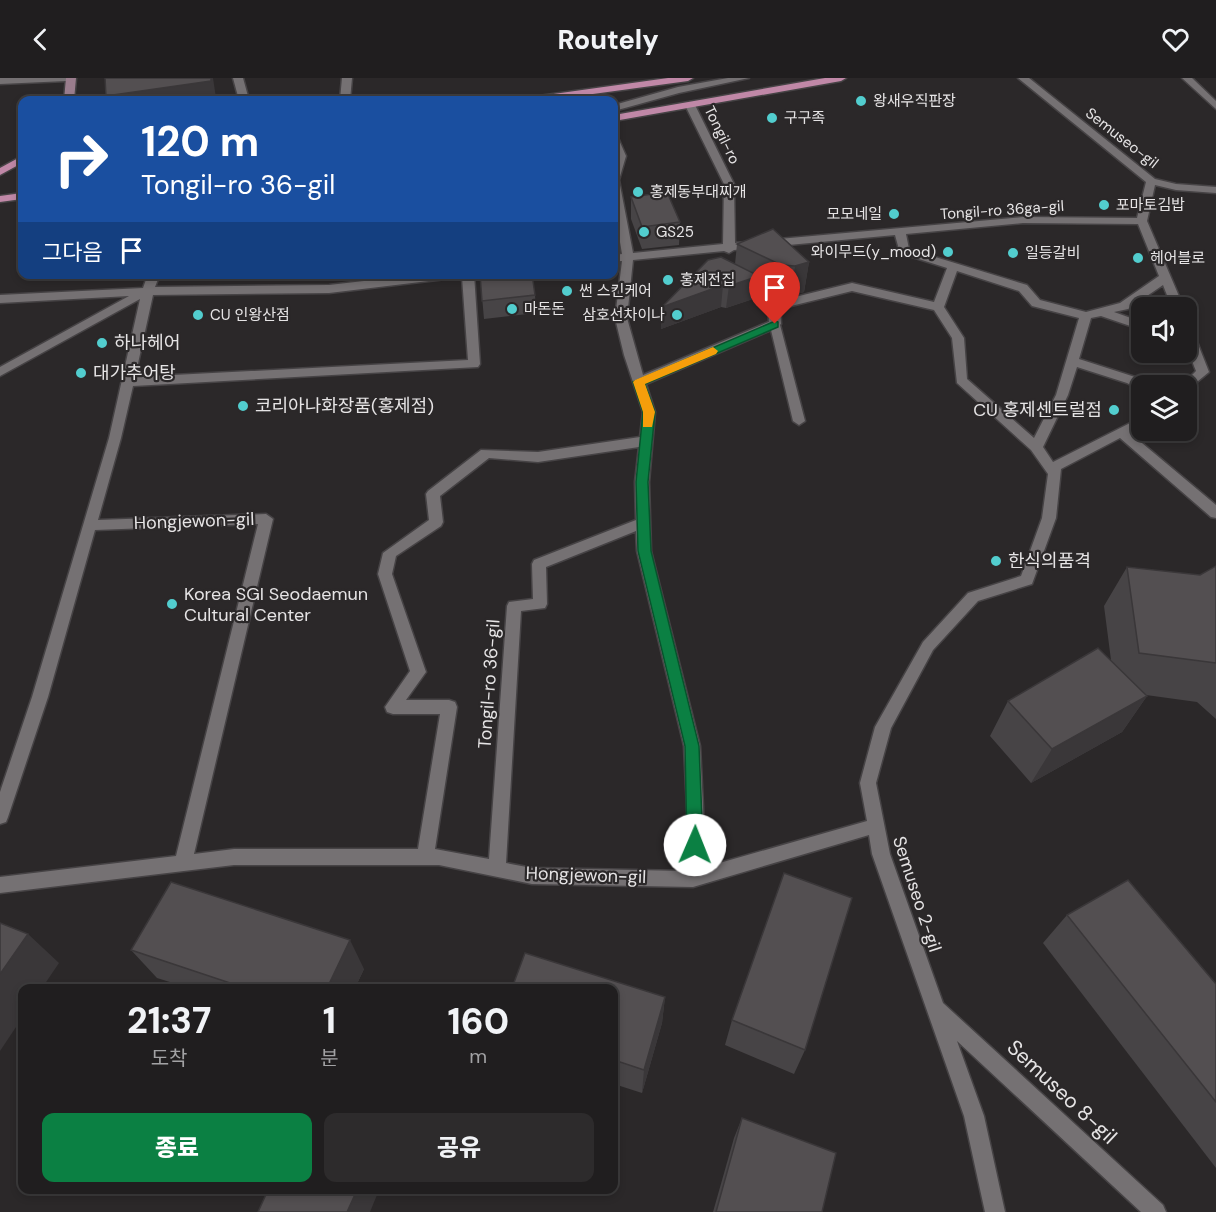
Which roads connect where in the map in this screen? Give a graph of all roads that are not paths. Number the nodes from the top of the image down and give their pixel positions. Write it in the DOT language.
graph roads {
  1 [pos="66,78"];
  2 [pos="71,78"];
  3 [pos="238,78"];
  4 [pos="347,78"];
  5 [pos="688,78"];
  6 [pos="744,78"];
  7 [pos="842,78"];
  8 [pos="1023,78"];
  9 [pos="1187,78"];
  10 [pos="0,81"];
  11 [pos="69,96"];
  12 [pos="243,96"];
  13 [pos="345,96"];
  14 [pos="560,96"];
  15 [pos="690,105"];
  16 [pos="1216,106"];
  17 [pos="618,107"];
  18 [pos="618,117"];
  19 [pos="618,149"];
  20 [pos="18,162"];
  21 [pos="618,166"];
  22 [pos="18,173"];
  23 [pos="0,174"];
  24 [pos="1151,181"];
  25 [pos="1216,190"];
  26 [pos="18,197"];
  27 [pos="0,199"];
  28 [pos="618,201"];
  29 [pos="1142,221"];
  30 [pos="900,232"];
  31 [pos="729,249"];
  32 [pos="628,255"];
  33 [pos="618,257"];
  34 [pos="953,268"];
  35 [pos="725,276"];
  36 [pos="1166,277"];
  37 [pos="152,279"];
  38 [pos="416,279"];
  39 [pos="468,279"];
  40 [pos="148,291"];
  41 [pos="1174,297"];
  42 [pos="0,299"];
  43 [pos="774,301"];
  44 [pos="938,308"];
  45 [pos="1102,312"];
  46 [pos="1086,316"];
  47 [pos="1131,322"];
  48 [pos="775,324"];
  49 [pos="1197,359"];
  50 [pos="1072,361"];
  51 [pos="2,372"];
  52 [pos="1197,377"];
  53 [pos="1131,380"];
  54 [pos="128,382"];
  55 [pos="639,382"];
  56 [pos="799,422"];
  57 [pos="1131,427"];
  58 [pos="1121,432"];
  59 [pos="646,441"];
  60 [pos="1036,447"];
  61 [pos="1054,473"];
  62 [pos="1216,513"];
  63 [pos="643,523"];
  64 [pos="91,525"];
  65 [pos="0,818"];
  66 [pos="875,826"];
  67 [pos="425,857"];
  68 [pos="183,864"];
  69 [pos="497,868"];
  70 [pos="693,879"];
  71 [pos="0,885"];
  72 [pos="935,1008"];
  73 [pos="995,1212"];
  74 [pos="1155,1212"];
  1 -- 10 [label="street"];
  2 -- 11 [label="main road"];
  3 -- 12 [label="street"];
  4 -- 13 [label="street"];
  5 -- 14 [label="main road"];
  6 -- 17 [label="street"];
  7 -- 15 [label="main road, Tongil-ro"];
  8 -- 24 [label="street, Semuseo-gil"];
  9 -- 16 [label="street"];
  15 -- 18 [label="main road, Tongil-ro"];
  15 -- 31 [label="street, Tongil-ro"];
  19 -- 21 [label="street"];
  20 -- 23 [label="main road"];
  22 -- 23 [label="main road"];
  24 -- 25 [label="street, Semuseo-gil"];
  24 -- 29 [label="street"];
  26 -- 27 [label="main road"];
  28 -- 32 [label="street"];
  29 -- 30 [label="street, Tongil-ro 36ga-gil"];
  29 -- 36 [label="street"];
  30 -- 31 [label="street, Tongil-ro 36ga-gil"];
  30 -- 34 [label="street"];
  31 -- 32 [label="street, Tongil-ro 36ga-gil"];
  32 -- 33 [label="street, Tongil-ro 36ga-gil"];
  32 -- 55 [label="street"];
  34 -- 44 [label="street"];
  34 -- 46 [label="street"];
  35 -- 43 [label="street"];
  36 -- 41 [label="street"];
  36 -- 45 [label="street"];
  37 -- 40 [label="street"];
  38 -- 40 [label="street"];
  39 -- 54 [label="street"];
  40 -- 42 [label="street"];
  40 -- 51 [label="street"];
  40 -- 54 [label="street"];
  43 -- 44 [label="street"];
  43 -- 48 [label="street"];
  44 -- 60 [label="street"];
  45 -- 46 [label="street"];
  45 -- 47 [label="street"];
  46 -- 50 [label="street"];
  48 -- 55 [label="street"];
  48 -- 56 [label="street"];
  49 -- 52 [label="street"];
  50 -- 53 [label="street"];
  50 -- 60 [label="street"];
  54 -- 64 [label="street"];
  55 -- 59 [label="street"];
  57 -- 58 [label="street"];
  58 -- 61 [label="street"];
  58 -- 62 [label="street"];
  59 -- 63 [label="street"];
  59 -- 67 [label="street"];
  60 -- 61 [label="street"];
  61 -- 66 [label="street, Semuseo 2-gil"];
  63 -- 69 [label="street, Tongil-ro 36-gil"];
  63 -- 70 [label="street"];
  64 -- 65 [label="street"];
  64 -- 68 [label="street, Hongjewon-gil"];
  66 -- 70 [label="street, Hongjewon-gil"];
  66 -- 72 [label="street, Semuseo 2-gil"];
  67 -- 68 [label="street, Hongjewon-gil"];
  67 -- 69 [label="street, Hongjewon-gil"];
  68 -- 71 [label="street, Hongjewon-gil"];
  69 -- 70 [label="street, Hongjewon-gil"];
  72 -- 73 [label="street, Semuseo 2-gil"];
  72 -- 74 [label="street, Semuseo 8-gil"];
}
